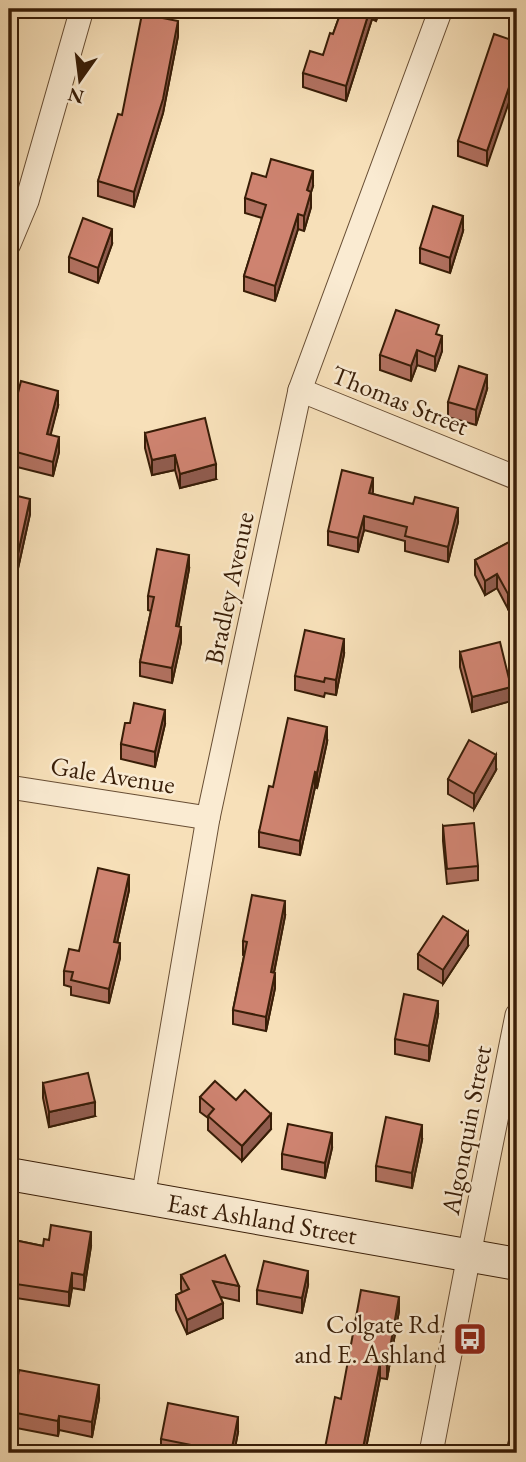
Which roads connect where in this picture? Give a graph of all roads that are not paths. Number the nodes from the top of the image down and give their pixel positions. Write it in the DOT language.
graph roads {
  1 [pos="82,9"];
  2 [pos="441,9"];
  3 [pos="9,244"];
  4 [pos="300,390"];
  5 [pos="517,478"];
  6 [pos="9,787"];
  7 [pos="208,818"];
  8 [pos="517,1015"];
  9 [pos="9,1174"];
  10 [pos="144,1198"];
  11 [pos="469,1255"];
  12 [pos="517,1264"];
  13 [pos="431,1453"];
  1 -- 3 [label="street"];
  2 -- 4 [label="street, Bradley Avenue"];
  4 -- 5 [label="street, Thomas Street"];
  4 -- 7 [label="street, Bradley Avenue"];
  6 -- 7 [label="street, Gale Avenue"];
  7 -- 10 [label="street, Bradley Avenue"];
  8 -- 11 [label="street, Algonquin Street"];
  9 -- 10 [label="main road, East Ashland Street"];
  10 -- 11 [label="main road, East Ashland Street"];
  11 -- 12 [label="main road, East Ashland Street"];
  11 -- 13 [label="street, Algonquin Street"];
}
